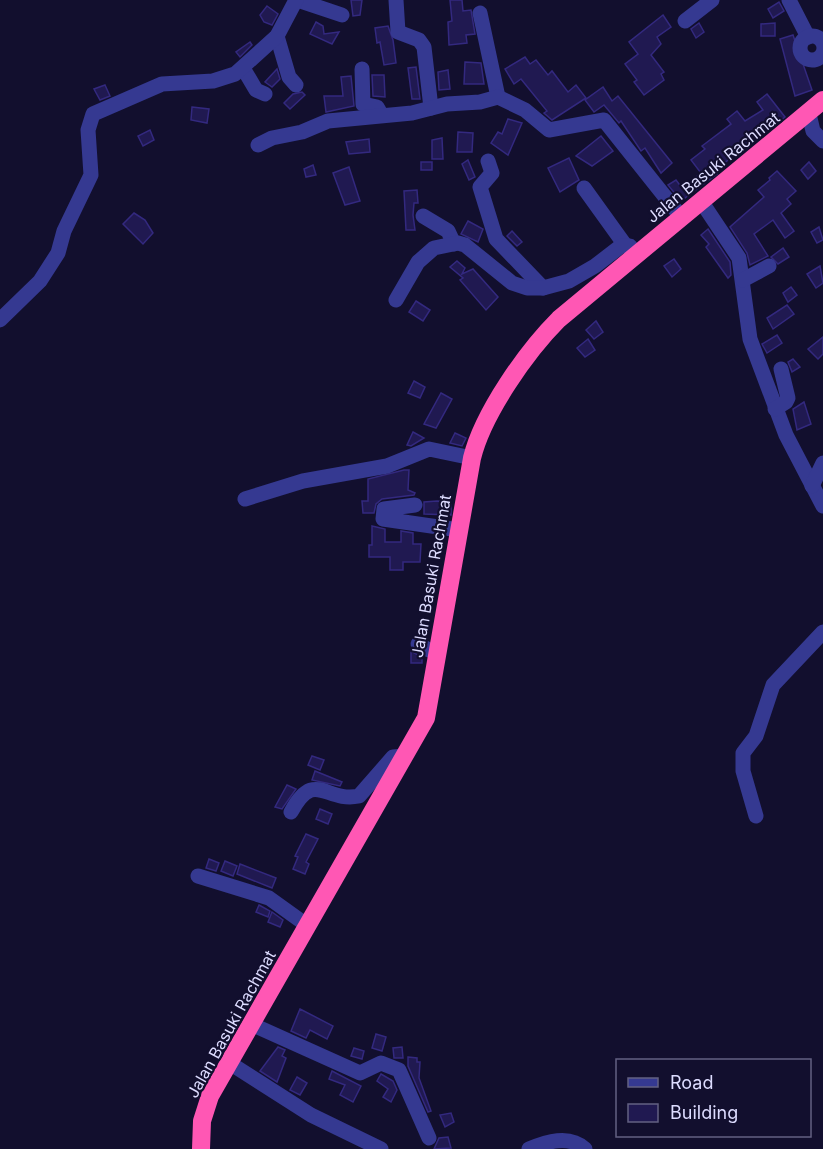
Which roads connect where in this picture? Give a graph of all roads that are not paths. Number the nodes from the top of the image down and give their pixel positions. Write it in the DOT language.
graph roads {
  1 [pos="296,0"];
  2 [pos="396,0"];
  3 [pos="712,0"];
  4 [pos="789,0"];
  5 [pos="480,13"];
  6 [pos="342,15"];
  7 [pos="685,21"];
  8 [pos="277,36"];
  9 [pos="808,37"];
  10 [pos="243,68"];
  11 [pos="362,69"];
  12 [pos="296,85"];
  13 [pos="265,94"];
  14 [pos="498,96"];
  15 [pos="823,100"];
  16 [pos="431,108"];
  17 [pos="381,114"];
  18 [pos="808,114"];
  19 [pos="823,141"];
  20 [pos="258,146"];
  21 [pos="488,161"];
  22 [pos="584,188"];
  23 [pos="702,201"];
  24 [pos="423,216"];
  25 [pos="682,218"];
  26 [pos="453,244"];
  27 [pos="631,250"];
  28 [pos="769,266"];
  29 [pos="743,280"];
  30 [pos="543,288"];
  31 [pos="396,300"];
  32 [pos="0,320"];
  33 [pos="781,369"];
  34 [pos="775,408"];
  35 [pos="472,458"];
  36 [pos="823,463"];
  37 [pos="812,486"];
  38 [pos="245,499"];
  39 [pos="415,505"];
  40 [pos="823,506"];
  41 [pos="459,530"];
  42 [pos="823,632"];
  43 [pos="418,644"];
  44 [pos="439,649"];
  45 [pos="404,756"];
  46 [pos="291,812"];
  47 [pos="756,816"];
  48 [pos="198,876"];
  49 [pos="308,926"];
  50 [pos="251,1024"];
  51 [pos="228,1062"];
  52 [pos="429,1138"];
  53 [pos="201,1149"];
  54 [pos="381,1149"];
  55 [pos="529,1149"];
  56 [pos="585,1149"];
  1 -- 6 [label="street"];
  1 -- 8 [label="street"];
  2 -- 16 [label="street"];
  3 -- 7 [label="street"];
  4 -- 9 [label="street"];
  5 -- 14 [label="street"];
  8 -- 10 [label="street"];
  8 -- 12 [label="street"];
  10 -- 13 [label="street"];
  10 -- 32 [label="street"];
  11 -- 17 [label="street"];
  14 -- 16 [label="street"];
  14 -- 25 [label="street"];
  15 -- 18 [label="highway, Jalan Basuki Rachmat"];
  16 -- 17 [label="street"];
  17 -- 20 [label="street"];
  18 -- 19 [label="street"];
  18 -- 23 [label="highway, Jalan Basuki Rachmat"];
  21 -- 30 [label="street"];
  22 -- 27 [label="street"];
  23 -- 25 [label="highway, Jalan Basuki Rachmat"];
  23 -- 29 [label="street"];
  24 -- 26 [label="street"];
  25 -- 27 [label="highway, Jalan Basuki Rachmat"];
  26 -- 30 [label="street"];
  26 -- 31 [label="street"];
  27 -- 30 [label="street"];
  27 -- 35 [label="highway, Jalan Basuki Rachmat"];
  28 -- 29 [label="street"];
  29 -- 34 [label="street"];
  33 -- 34 [label="street"];
  34 -- 37 [label="street"];
  35 -- 38 [label="street"];
  35 -- 41 [label="highway, Jalan Basuki Rachmat"];
  36 -- 37 [label="street"];
  37 -- 40 [label="street"];
  39 -- 41 [label="street"];
  41 -- 44 [label="highway, Jalan Basuki Rachmat"];
  42 -- 47 [label="street"];
  43 -- 44 [label="street"];
  44 -- 45 [label="highway, Jalan Basuki Rachmat"];
  45 -- 46 [label="street"];
  45 -- 49 [label="highway, Jalan Basuki Rachmat"];
  48 -- 49 [label="street"];
  49 -- 50 [label="highway, Jalan Basuki Rachmat"];
  50 -- 51 [label="highway, Jalan Basuki Rachmat"];
  50 -- 52 [label="street"];
  51 -- 53 [label="highway, Jalan Basuki Rachmat"];
  51 -- 54 [label="street"];
  55 -- 56 [label="street"];
}
